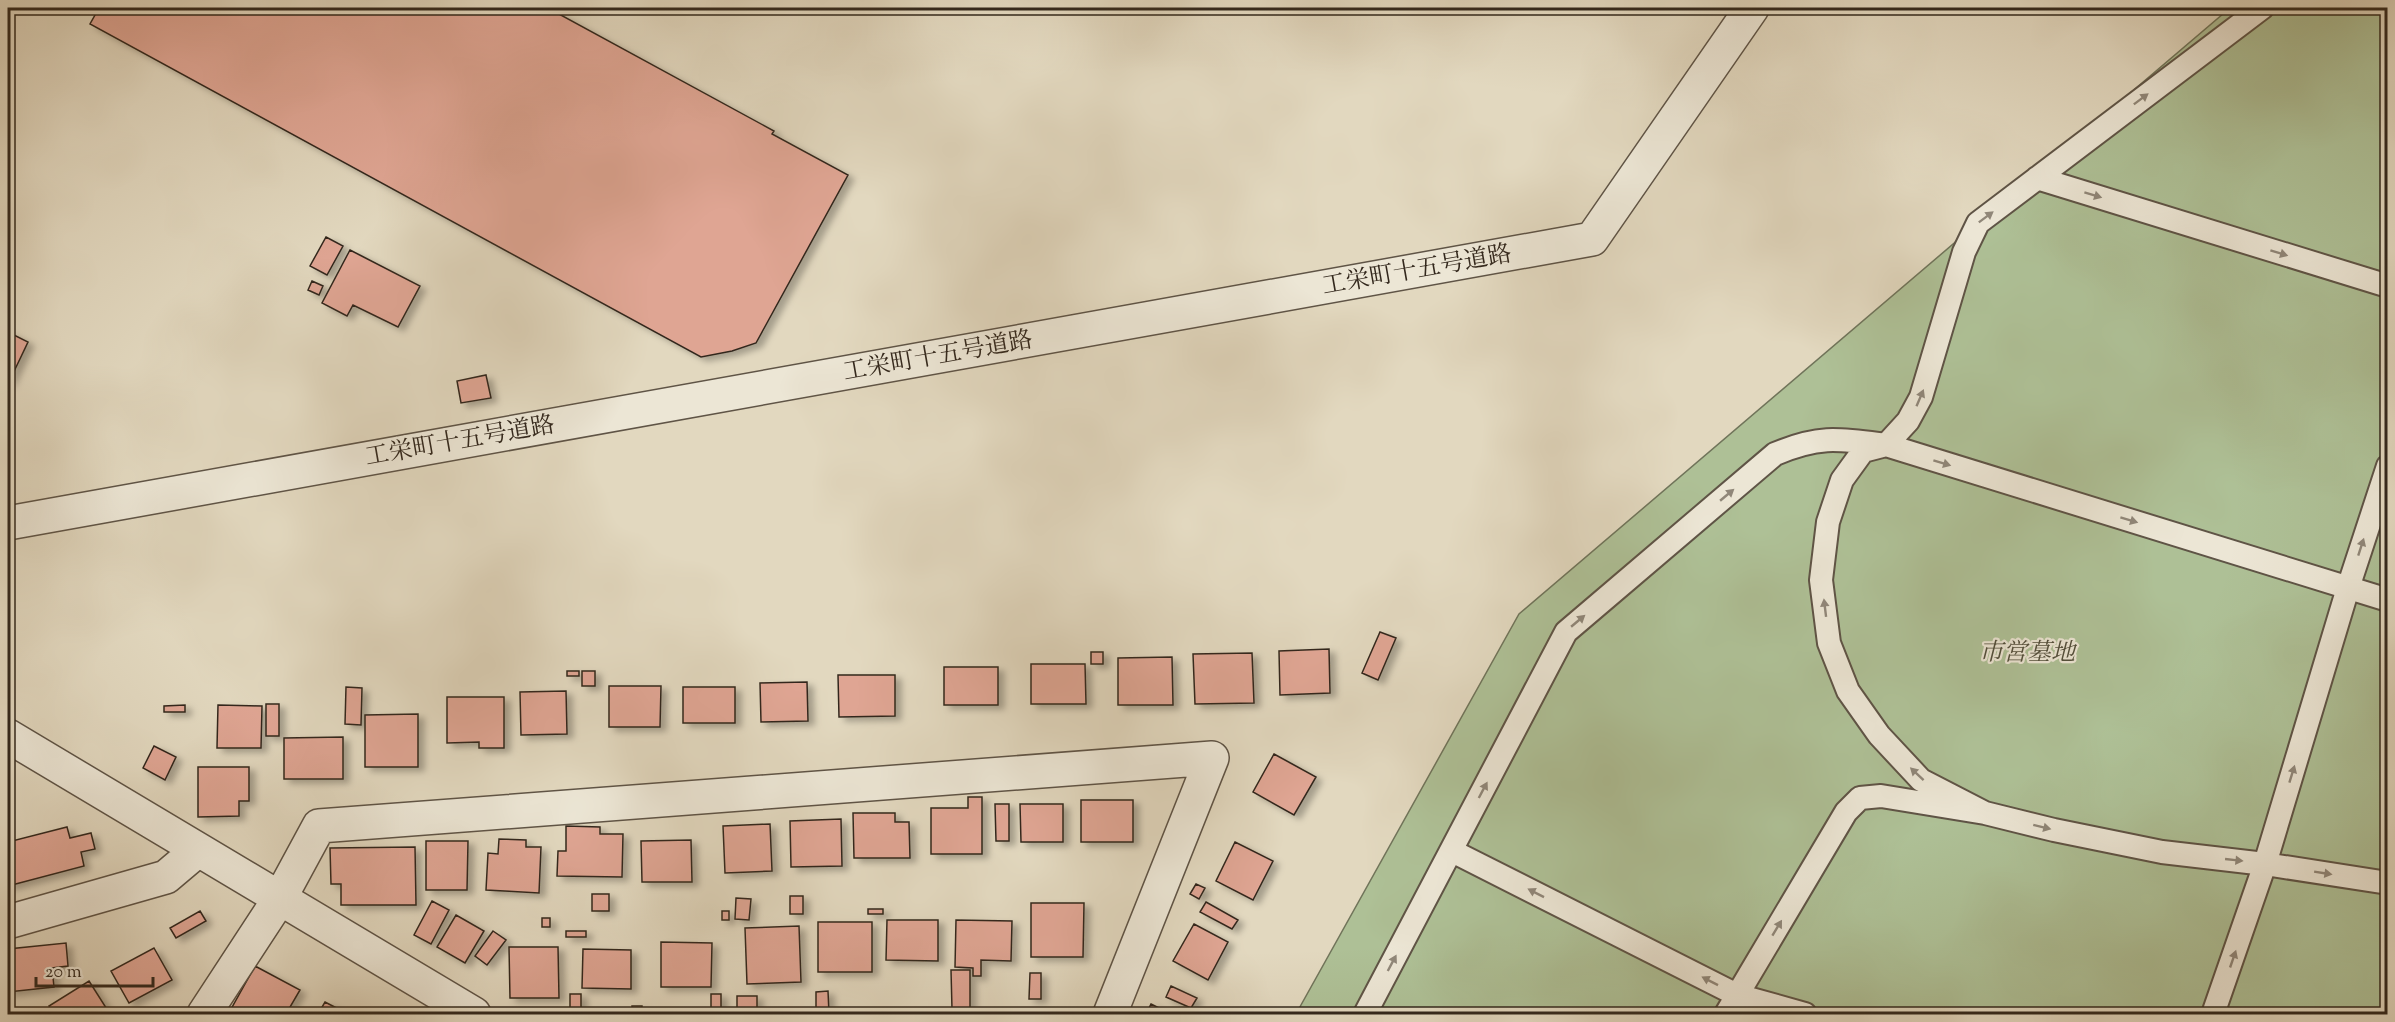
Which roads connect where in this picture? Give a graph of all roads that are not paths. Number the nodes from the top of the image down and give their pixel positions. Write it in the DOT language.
graph roads {
  1 [pos="1752,8"];
  2 [pos="2262,8"];
  3 [pos="2037,178"];
  4 [pos="2388,286"];
  5 [pos="1886,445"];
  6 [pos="2388,466"];
  7 [pos="8,524"];
  8 [pos="2348,588"];
  9 [pos="2388,600"];
  10 [pos="8,736"];
  11 [pos="1985,813"];
  12 [pos="198,850"];
  13 [pos="1452,851"];
  14 [pos="2265,864"];
  15 [pos="2388,883"];
  16 [pos="280,898"];
  17 [pos="8,922"];
  18 [pos="1737,995"];
  19 [pos="204,1014"];
  20 [pos="474,1014"];
  21 [pos="1110,1014"];
  22 [pos="1365,1014"];
  23 [pos="1726,1014"];
  24 [pos="1805,1014"];
  25 [pos="2214,1014"];
  1 -- 7 [label="street, 工栄町十五号道路"];
  3 -- 2 [label="lane, one-way"];
  3 -- 4 [label="lane, one-way"];
  5 -- 3 [label="lane, one-way"];
  5 -- 8 [label="lane, one-way"];
  11 -- 5 [label="lane, one-way"];
  13 -- 5 [label="lane, one-way"];
  8 -- 6 [label="lane, one-way"];
  8 -- 9 [label="lane"];
  14 -- 8 [label="lane, one-way"];
  10 -- 12 [label="street"];
  11 -- 14 [label="lane, one-way"];
  18 -- 11 [label="lane, one-way"];
  12 -- 16 [label="street"];
  12 -- 17 [label="street"];
  18 -- 13 [label="lane, one-way"];
  22 -- 13 [label="lane, one-way"];
  14 -- 15 [label="lane, one-way"];
  25 -- 14 [label="lane, one-way"];
  16 -- 19 [label="street"];
  16 -- 20 [label="street"];
  16 -- 21 [label="street"];
  18 -- 23 [label="lane"];
  18 -- 24 [label="lane"];
}
